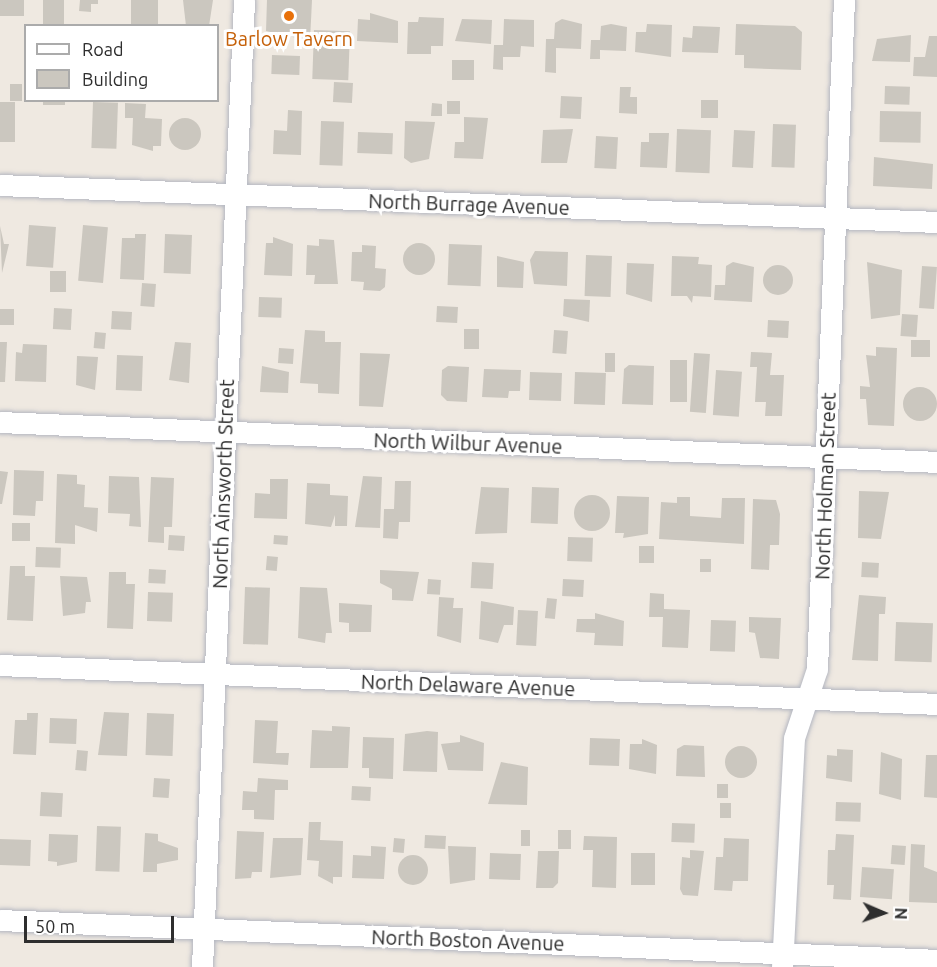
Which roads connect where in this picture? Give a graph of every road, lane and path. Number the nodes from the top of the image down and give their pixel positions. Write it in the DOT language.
graph roads {
  1 [pos="244,0"];
  2 [pos="843,0"];
  3 [pos="0,185"];
  4 [pos="236,195"];
  5 [pos="837,217"];
  6 [pos="937,222"];
  7 [pos="0,422"];
  8 [pos="225,432"];
  9 [pos="825,457"];
  10 [pos="937,462"];
  11 [pos="0,665"];
  12 [pos="216,674"];
  13 [pos="806,699"];
  14 [pos="937,704"];
  15 [pos="0,920"];
  16 [pos="204,929"];
  17 [pos="783,960"];
  18 [pos="937,960"];
  19 [pos="202,967"];
  1 -- 4 [label="street, North Ainsworth Street"];
  2 -- 5 [label="street, North Holman Street"];
  3 -- 4 [label="street, North Burrage Avenue"];
  4 -- 5 [label="street, North Burrage Avenue"];
  4 -- 8 [label="street, North Ainsworth Street"];
  5 -- 6 [label="street, North Burrage Avenue"];
  5 -- 9 [label="street, North Holman Street"];
  7 -- 8 [label="street, North Wilbur Avenue"];
  8 -- 9 [label="street, North Wilbur Avenue"];
  8 -- 12 [label="street, North Ainsworth Street"];
  9 -- 10 [label="street, North Wilbur Avenue"];
  9 -- 13 [label="street, North Holman Street"];
  11 -- 12 [label="street, North Delaware Avenue"];
  12 -- 13 [label="street, North Delaware Avenue"];
  12 -- 16 [label="street, North Ainsworth Street"];
  13 -- 14 [label="street, North Delaware Avenue"];
  13 -- 17 [label="street, North Holman Street"];
  15 -- 16 [label="street, North Boston Avenue"];
  16 -- 17 [label="street, North Boston Avenue"];
  16 -- 19 [label="street, North Ainsworth Street"];
  17 -- 18 [label="street, North Boston Avenue"];
}
